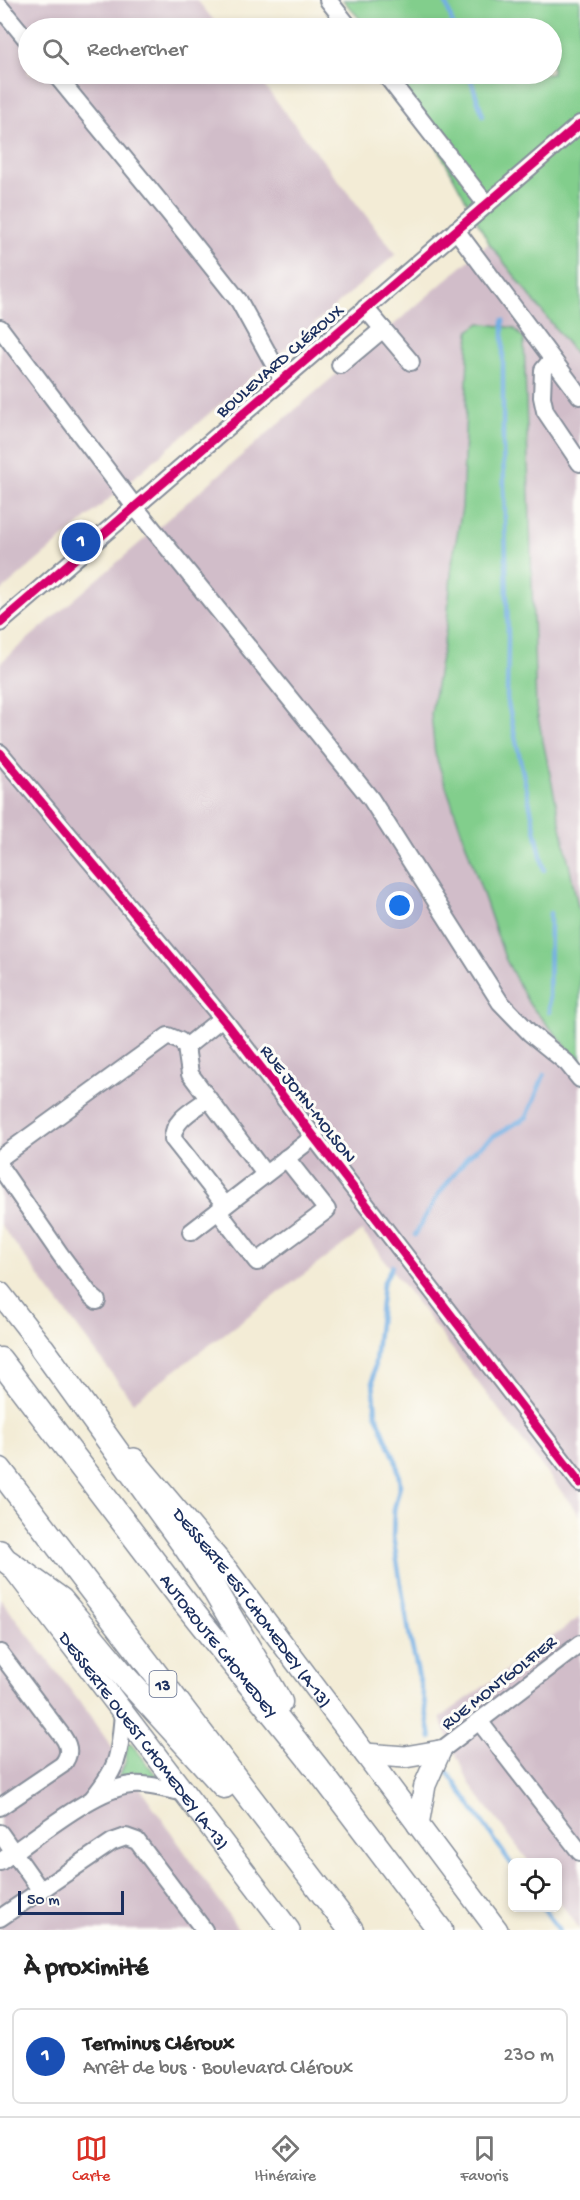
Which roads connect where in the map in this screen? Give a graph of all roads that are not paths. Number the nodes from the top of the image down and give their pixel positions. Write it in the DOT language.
graph roads {
  1 [pos="328,0"];
  2 [pos="0,7"];
  3 [pos="342,18"];
  4 [pos="18,29"];
  5 [pos="63,84"];
  6 [pos="393,84"];
  7 [pos="580,124"];
  8 [pos="486,204"];
  9 [pos="456,230"];
  10 [pos="365,308"];
  11 [pos="0,328"];
  12 [pos="383,329"];
  13 [pos="552,359"];
  14 [pos="411,362"];
  15 [pos="340,365"];
  16 [pos="282,379"];
  17 [pos="580,396"];
  18 [pos="580,463"];
  19 [pos="135,507"];
  20 [pos="0,622"];
  21 [pos="0,753"];
  22 [pos="222,1018"];
  23 [pos="186,1047"];
  24 [pos="580,1079"];
  25 [pos="208,1099"];
  26 [pos="315,1136"];
  27 [pos="0,1158"];
  28 [pos="286,1158"];
  29 [pos="0,1167"];
  30 [pos="265,1174"];
  31 [pos="221,1208"];
  32 [pos="191,1232"];
  33 [pos="0,1293"];
  34 [pos="97,1301"];
  35 [pos="42,1348"];
  36 [pos="0,1360"];
  37 [pos="0,1470"];
  38 [pos="580,1483"];
  39 [pos="4,1557"];
  40 [pos="580,1644"];
  41 [pos="0,1653"];
  42 [pos="123,1714"];
  43 [pos="479,1721"];
  44 [pos="440,1751"];
  45 [pos="365,1754"];
  46 [pos="324,1777"];
  47 [pos="184,1793"];
  48 [pos="92,1799"];
  49 [pos="0,1807"];
  50 [pos="418,1825"];
  51 [pos="0,1833"];
  52 [pos="580,1852"];
  53 [pos="7,1858"];
  54 [pos="40,1891"];
  55 [pos="326,1898"];
  56 [pos="0,1918"];
  57 [pos="204,1930"];
  58 [pos="289,1930"];
  59 [pos="351,1930"];
  60 [pos="440,1930"];
  61 [pos="497,1930"];
  1 -- 3 [label="street"];
  2 -- 4 [label="street"];
  5 -- 16 [label="street"];
  6 -- 8 [label="street"];
  7 -- 8 [label="street, BOULEVARD CLÉROUX"];
  8 -- 9 [label="street, BOULEVARD CLÉROUX"];
  9 -- 10 [label="street, BOULEVARD CLÉROUX"];
  9 -- 13 [label="street"];
  10 -- 12 [label="street"];
  10 -- 16 [label="street, BOULEVARD CLÉROUX"];
  11 -- 19 [label="street"];
  12 -- 14 [label="street"];
  12 -- 15 [label="street"];
  13 -- 17 [label="street"];
  13 -- 18 [label="street"];
  16 -- 19 [label="street, BOULEVARD CLÉROUX"];
  19 -- 20 [label="street, BOULEVARD CLÉROUX"];
  19 -- 24 [label="street"];
  21 -- 22 [label="street, RUE JOHN-MOLSON"];
  22 -- 23 [label="street"];
  22 -- 26 [label="street, RUE JOHN-MOLSON"];
  23 -- 25 [label="street"];
  23 -- 27 [label="street"];
  25 -- 30 [label="street"];
  25 -- 31 [label="street"];
  26 -- 28 [label="street"];
  26 -- 38 [label="street, RUE JOHN-MOLSON"];
  28 -- 30 [label="street"];
  28 -- 31 [label="street"];
  29 -- 34 [label="street"];
  30 -- 31 [label="street"];
  31 -- 32 [label="street"];
  33 -- 35 [label="main road, DESSERTE EST CHOMEDEY (A-13)"];
  35 -- 45 [label="main road, DESSERTE EST CHOMEDEY (A-13)"];
  35 -- 46 [label="highway"];
  36 -- 46 [label="highway, AUTOROUTE CHOMEDEY"];
  37 -- 55 [label="highway, 13"];
  39 -- 42 [label="main road, DESSERTE OUEST CHOMEDEY (A-13)"];
  39 -- 55 [label="highway"];
  40 -- 43 [label="street, RUE MONTGOLFIER"];
  41 -- 49 [label="street"];
  42 -- 47 [label="main road, DESSERTE OUEST CHOMEDEY (A-13)"];
  42 -- 48 [label="street"];
  43 -- 44 [label="street, RUE MONTGOLFIER"];
  43 -- 52 [label="street"];
  44 -- 45 [label="main road"];
  44 -- 50 [label="main road"];
  45 -- 50 [label="main road, DESSERTE EST CHOMEDEY (A-13)"];
  46 -- 60 [label="highway, AUTOROUTE CHOMEDEY"];
  47 -- 48 [label="street"];
  47 -- 58 [label="main road, DESSERTE OUEST CHOMEDEY (A-13)"];
  48 -- 53 [label="street"];
  50 -- 61 [label="main road, DESSERTE EST CHOMEDEY (A-13)"];
  51 -- 53 [label="street"];
  53 -- 54 [label="street"];
  54 -- 56 [label="street"];
  54 -- 57 [label="street"];
  55 -- 59 [label="highway, 13"];
}
